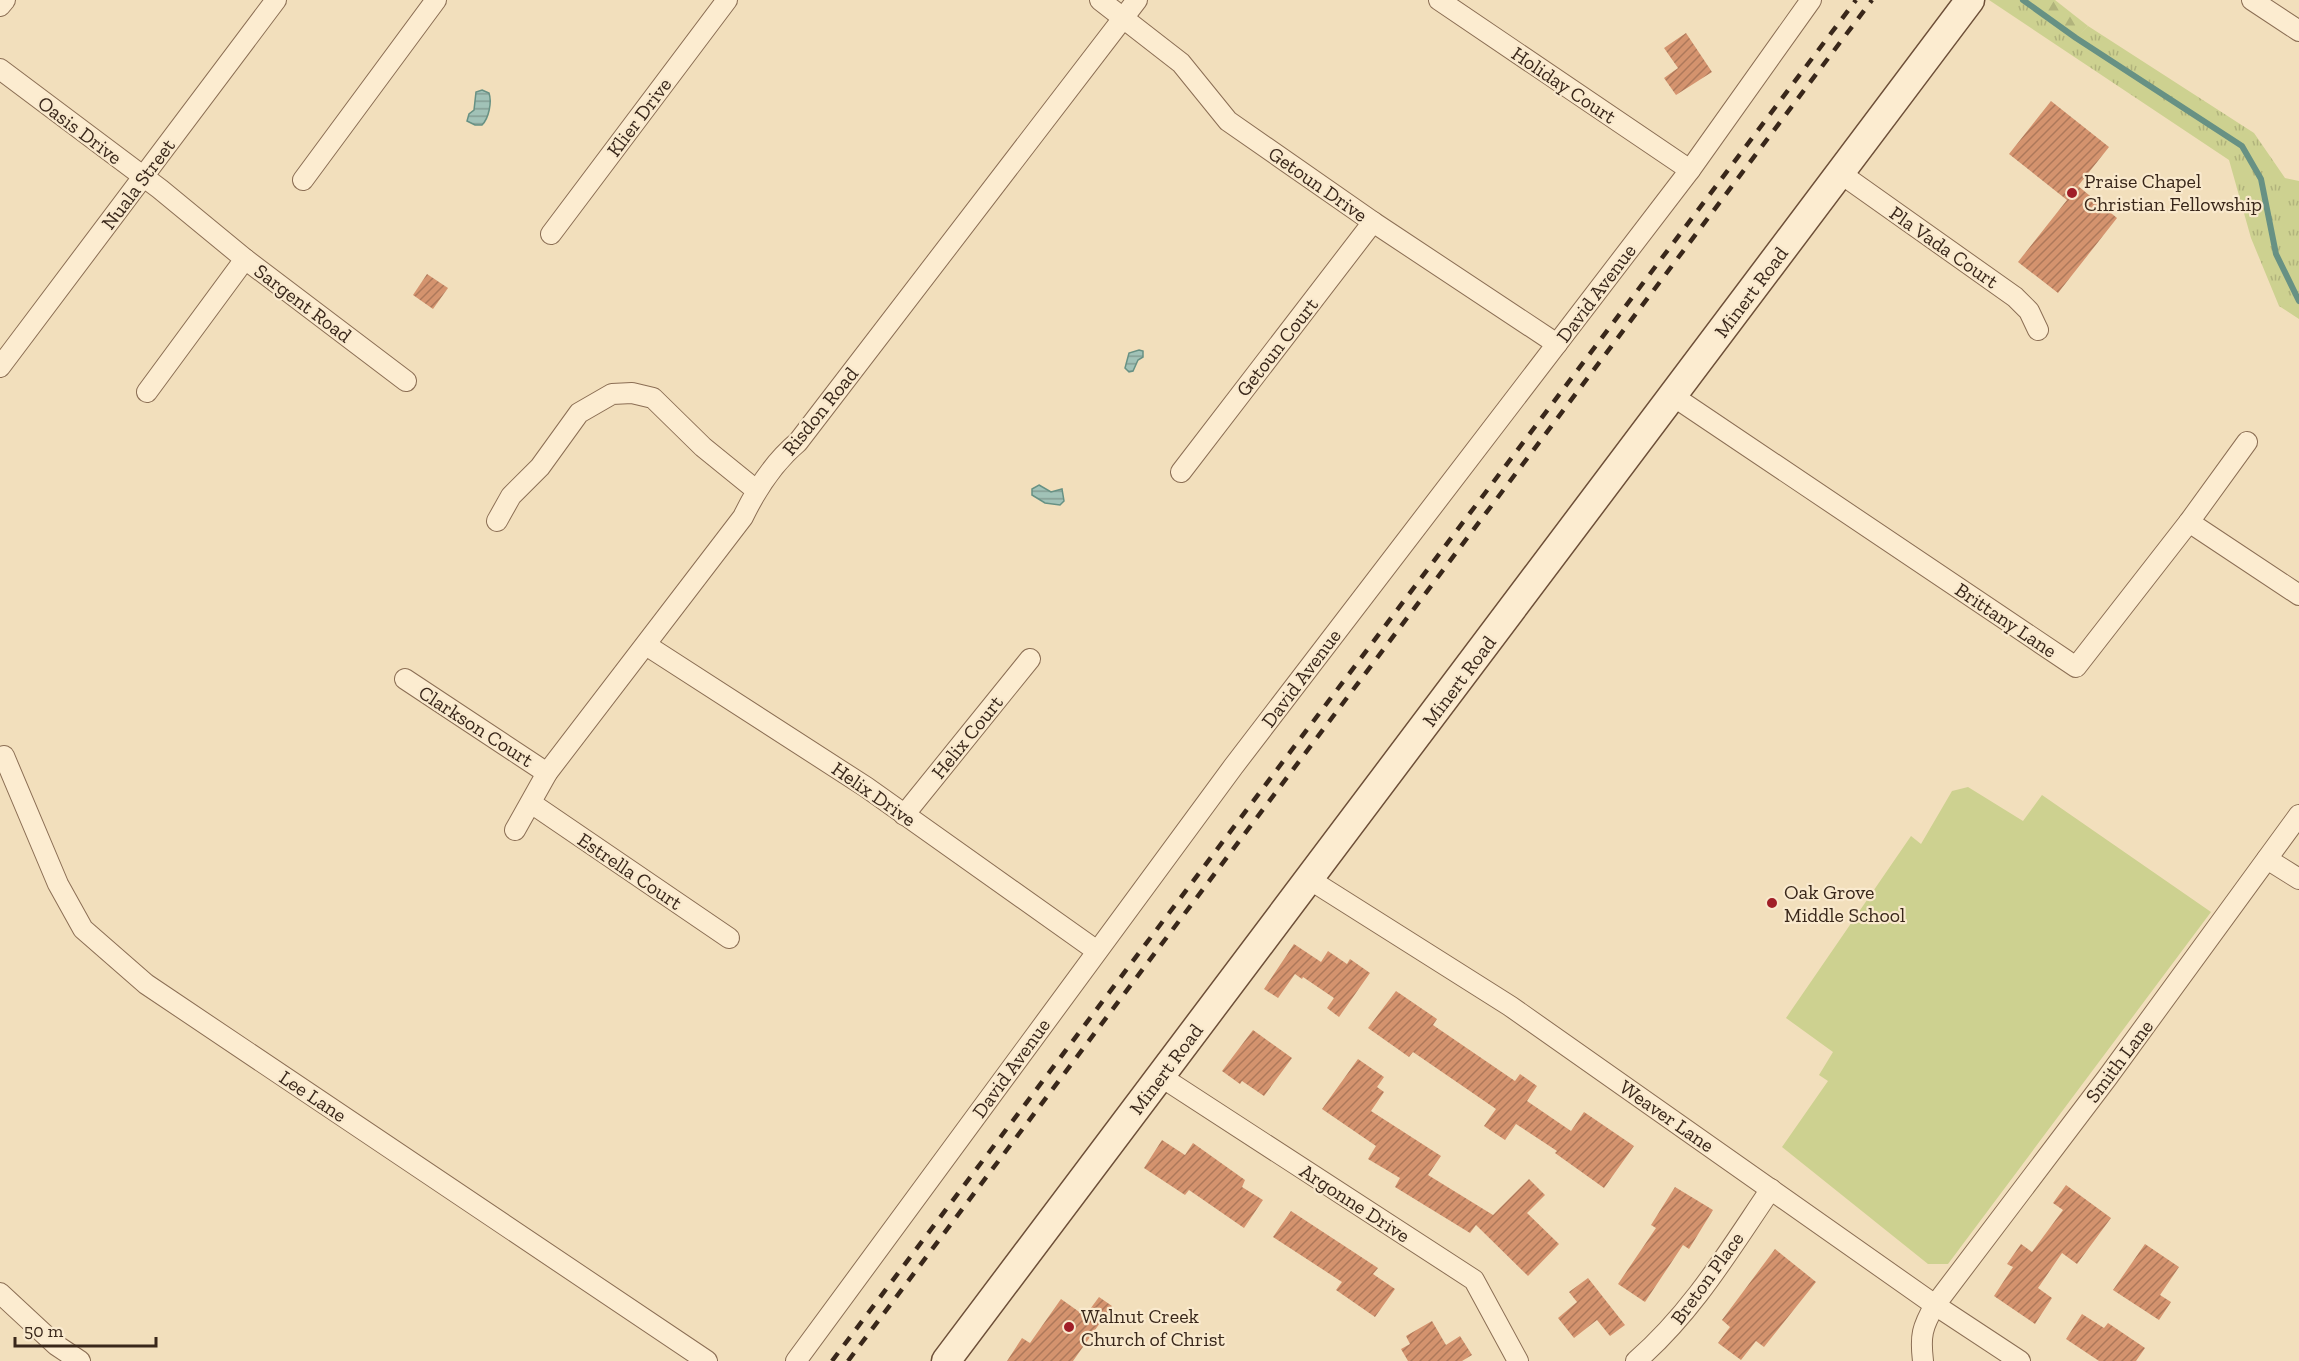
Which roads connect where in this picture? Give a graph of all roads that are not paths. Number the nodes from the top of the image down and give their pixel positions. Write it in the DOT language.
graph roads {
  1 [pos="5,0"];
  2 [pos="276,0"];
  3 [pos="727,0"];
  4 [pos="1100,0"];
  5 [pos="1137,0"];
  6 [pos="1439,0"];
  7 [pos="1811,0"];
  8 [pos="1970,0"];
  9 [pos="2252,0"];
  10 [pos="428,3"];
  11 [pos="0,6"];
  12 [pos="1123,18"];
  13 [pos="2299,31"];
  14 [pos="0,69"];
  15 [pos="1690,170"];
  16 [pos="1840,173"];
  17 [pos="143,177"];
  18 [pos="303,180"];
  19 [pos="1373,222"];
  20 [pos="551,234"];
  21 [pos="245,259"];
  22 [pos="2038,330"];
  23 [pos="1557,344"];
  24 [pos="0,367"];
  25 [pos="406,381"];
  26 [pos="147,392"];
  27 [pos="1673,396"];
  28 [pos="2247,442"];
  29 [pos="1181,472"];
  30 [pos="756,490"];
  31 [pos="497,521"];
  32 [pos="2189,522"];
  33 [pos="2299,596"];
  34 [pos="646,645"];
  35 [pos="1030,659"];
  36 [pos="405,679"];
  37 [pos="4,756"];
  38 [pos="547,773"];
  39 [pos="531,803"];
  40 [pos="904,815"];
  41 [pos="2299,815"];
  42 [pos="515,830"];
  43 [pos="2267,859"];
  44 [pos="1309,879"];
  45 [pos="2299,879"];
  46 [pos="729,938"];
  47 [pos="1097,951"];
  48 [pos="1160,1076"];
  49 [pos="1771,1189"];
  50 [pos="0,1293"];
  51 [pos="1935,1305"];
  52 [pos="80,1361"];
  53 [pos="707,1361"];
  54 [pos="796,1361"];
  55 [pos="946,1361"];
  56 [pos="1518,1361"];
  57 [pos="1636,1361"];
  58 [pos="1923,1361"];
  59 [pos="2020,1361"];
  1 -- 11 [label="street"];
  2 -- 17 [label="street, Nuala Street"];
  3 -- 20 [label="street, Klier Drive"];
  4 -- 12 [label="street, Getoun Drive"];
  5 -- 12 [label="street, Risdon Road"];
  6 -- 15 [label="street, Holiday Court"];
  7 -- 15 [label="street, David Avenue"];
  8 -- 16 [label="street, Minert Road"];
  9 -- 13 [label="street"];
  10 -- 18 [label="street"];
  12 -- 19 [label="street, Getoun Drive"];
  12 -- 30 [label="street, Risdon Road"];
  14 -- 17 [label="street, Oasis Drive"];
  15 -- 23 [label="street, David Avenue"];
  16 -- 22 [label="street, Pla Vada Court"];
  16 -- 27 [label="street, Minert Road"];
  17 -- 21 [label="street, Oasis Drive"];
  17 -- 24 [label="street, Nuala Street"];
  19 -- 23 [label="street, Getoun Drive"];
  19 -- 29 [label="street, Getoun Court"];
  21 -- 25 [label="street, Sargent Road"];
  21 -- 26 [label="street, Sargent Road"];
  23 -- 47 [label="street, David Avenue"];
  27 -- 32 [label="street, Brittany Lane"];
  27 -- 44 [label="street, Minert Road"];
  28 -- 32 [label="street"];
  30 -- 31 [label="street"];
  30 -- 34 [label="street, Risdon Road"];
  32 -- 33 [label="street"];
  34 -- 38 [label="street, Risdon Road"];
  34 -- 40 [label="street, Helix Drive"];
  35 -- 40 [label="street, Helix Court"];
  36 -- 38 [label="street, Clarkson Court"];
  37 -- 53 [label="street, Lee Lane"];
  38 -- 39 [label="street, Risdon Road"];
  39 -- 42 [label="street, Risdon Road"];
  39 -- 46 [label="street, Estrella Court"];
  40 -- 47 [label="street, Helix Drive"];
  41 -- 43 [label="street, Smith Lane"];
  43 -- 45 [label="street"];
  43 -- 51 [label="street, Smith Lane"];
  44 -- 48 [label="street, Minert Road"];
  44 -- 49 [label="street, Weaver Lane"];
  47 -- 54 [label="street, David Avenue"];
  48 -- 55 [label="street, Minert Road"];
  48 -- 56 [label="street, Argonne Drive"];
  49 -- 51 [label="street, Weaver Lane"];
  49 -- 57 [label="street, Breton Place"];
  50 -- 52 [label="street"];
  51 -- 58 [label="street, Smith Lane"];
  51 -- 59 [label="street, Weaver Lane"];
}
